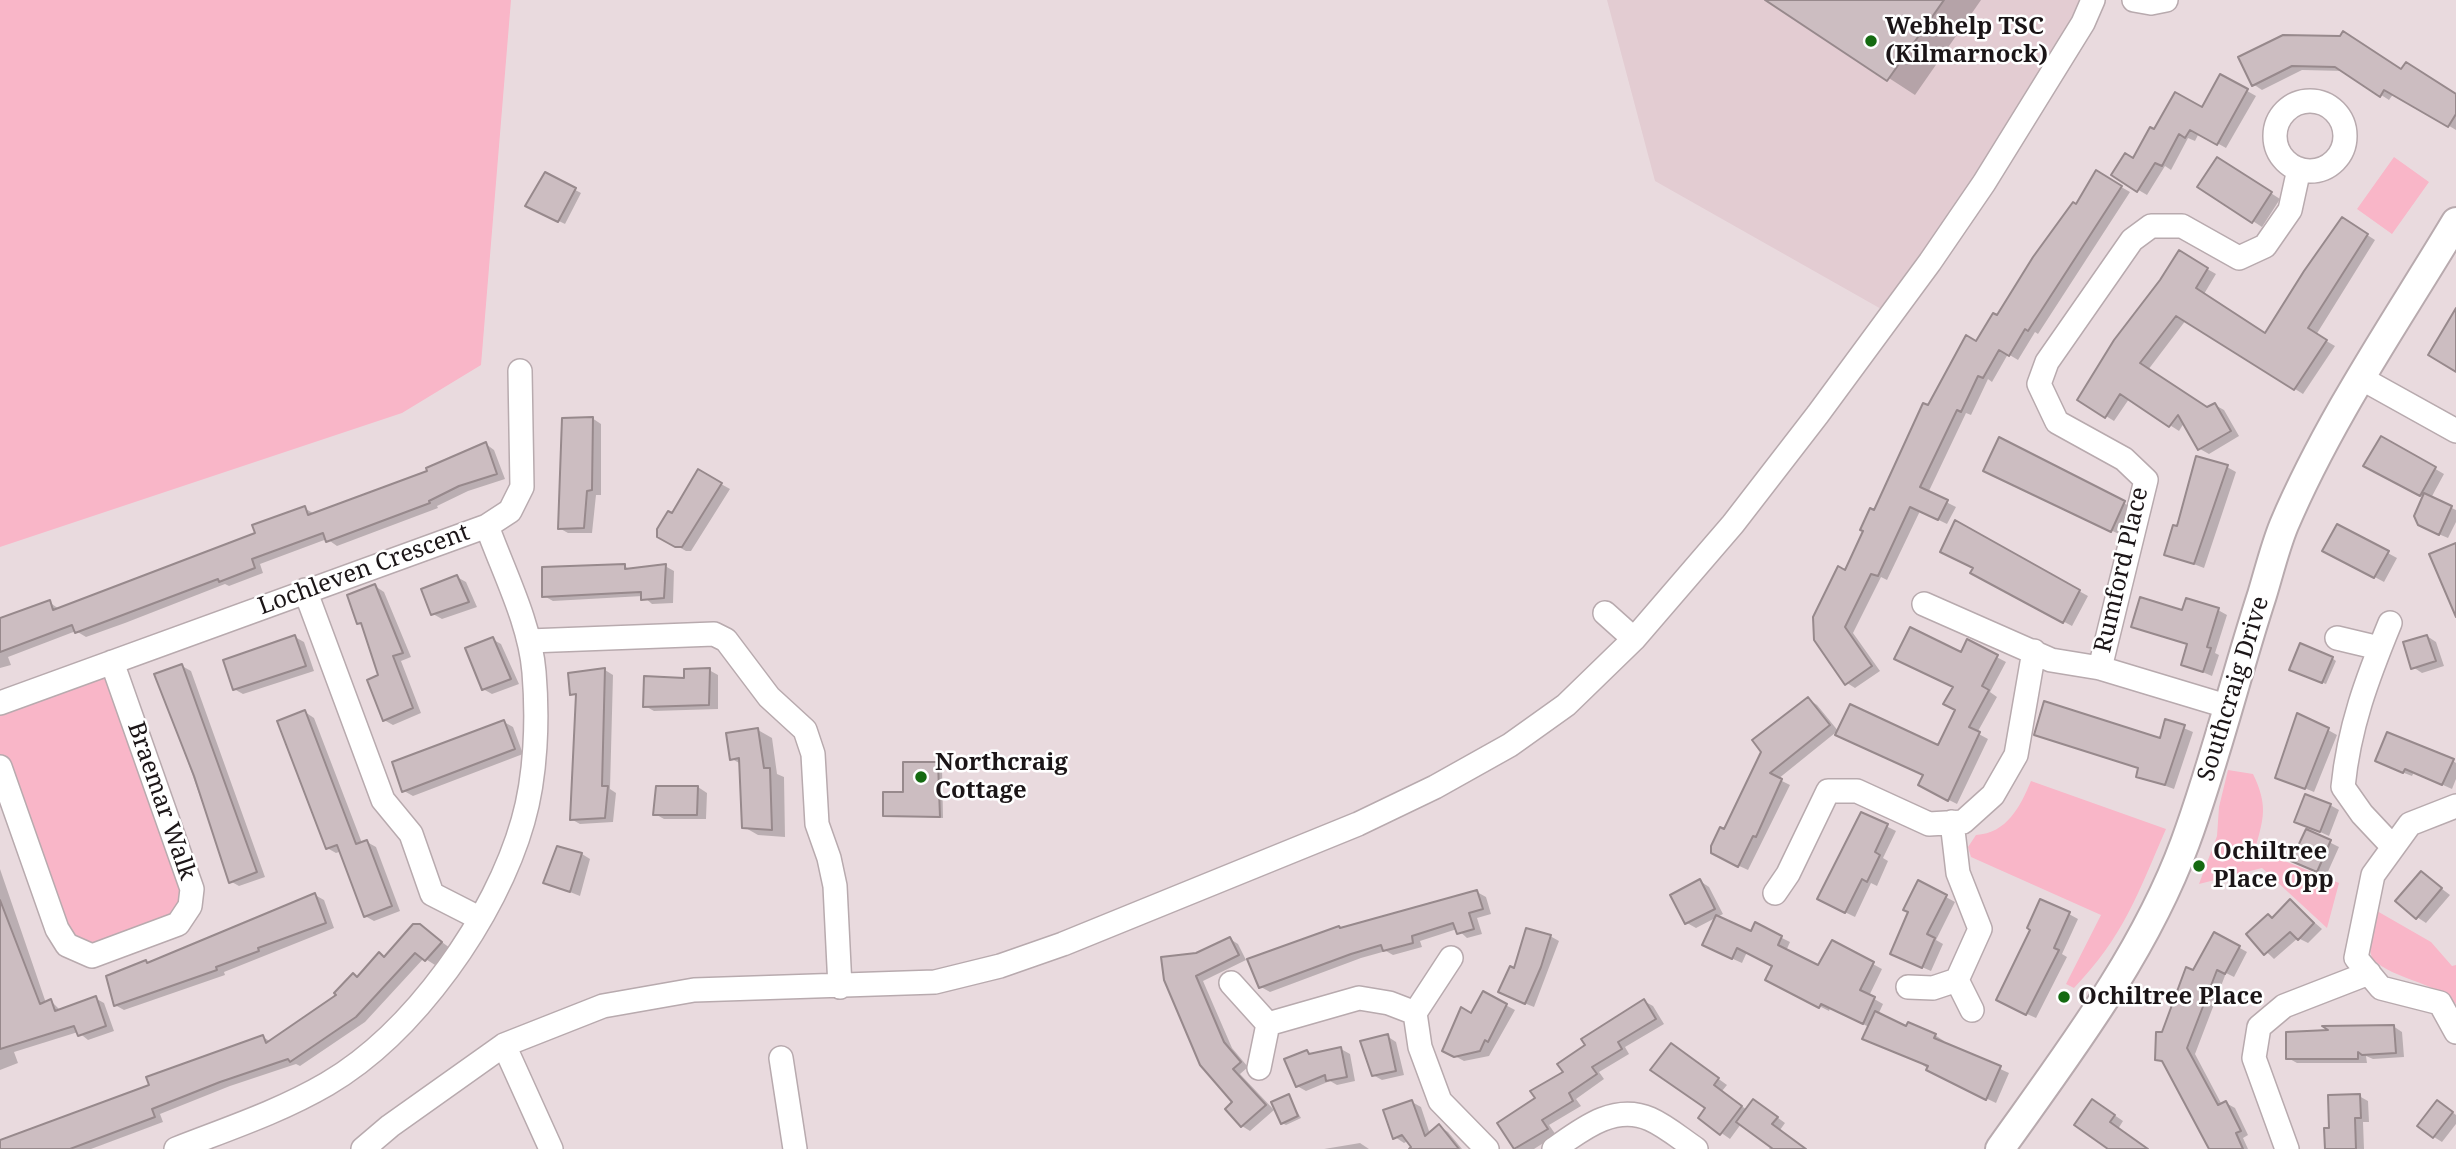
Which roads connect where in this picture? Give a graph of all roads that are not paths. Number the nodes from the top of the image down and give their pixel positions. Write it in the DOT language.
graph roads {
  1 [pos="2094,0"];
  2 [pos="2134,0"];
  3 [pos="2166,0"];
  4 [pos="2299,169"];
  5 [pos="2456,222"];
  6 [pos="520,371"];
  7 [pos="2359,377"];
  8 [pos="2456,431"];
  9 [pos="487,526"];
  10 [pos="305,590"];
  11 [pos="1924,604"];
  12 [pos="1605,613"];
  13 [pos="2390,623"];
  14 [pos="2337,638"];
  15 [pos="1634,639"];
  16 [pos="529,640"];
  17 [pos="2379,648"];
  18 [pos="2034,651"];
  19 [pos="112,662"];
  20 [pos="2100,668"];
  21 [pos="0,703"];
  22 [pos="2226,706"];
  23 [pos="0,767"];
  24 [pos="2456,806"];
  25 [pos="1952,822"];
  26 [pos="2393,847"];
  27 [pos="1775,893"];
  28 [pos="479,918"];
  29 [pos="1451,958"];
  30 [pos="2369,973"];
  31 [pos="1957,980"];
  32 [pos="1231,983"];
  33 [pos="840,987"];
  34 [pos="1908,987"];
  35 [pos="1972,1010"];
  36 [pos="1415,1013"];
  37 [pos="1268,1024"];
  38 [pos="2456,1032"];
  39 [pos="504,1045"];
  40 [pos="781,1058"];
  41 [pos="1259,1068"];
  42 [pos="176,1149"];
  43 [pos="363,1149"];
  44 [pos="551,1149"];
  45 [pos="795,1149"];
  46 [pos="1487,1149"];
  47 [pos="1554,1149"];
  48 [pos="1696,1149"];
  49 [pos="2000,1149"];
  50 [pos="2287,1149"];
  1 -- 15 [label="street"];
  2 -- 3 [label="street"];
  4 -- 20 [label="street, Rumford Place"];
  5 -- 7 [label="street, Southcraig Drive"];
  6 -- 9 [label="street"];
  7 -- 8 [label="street"];
  7 -- 22 [label="street, Southcraig Drive"];
  9 -- 10 [label="street, Lochleven Crescent"];
  9 -- 16 [label="street, Lochleven Crescent"];
  10 -- 19 [label="street, Lochleven Crescent"];
  10 -- 28 [label="street"];
  11 -- 18 [label="street"];
  12 -- 15 [label="street"];
  13 -- 17 [label="street"];
  14 -- 17 [label="street"];
  15 -- 33 [label="street"];
  16 -- 28 [label="street, Lochleven Crescent"];
  16 -- 33 [label="street"];
  17 -- 26 [label="street"];
  18 -- 20 [label="street"];
  18 -- 25 [label="street"];
  19 -- 21 [label="street, Lochleven Crescent"];
  19 -- 23 [label="street, Braemar Walk"];
  20 -- 22 [label="street"];
  22 -- 49 [label="street, Southcraig Drive"];
  24 -- 26 [label="street"];
  25 -- 27 [label="street"];
  25 -- 31 [label="street"];
  26 -- 30 [label="street"];
  28 -- 42 [label="street, Lochleven Crescent"];
  29 -- 36 [label="street"];
  30 -- 38 [label="street"];
  30 -- 50 [label="street"];
  31 -- 34 [label="street"];
  31 -- 35 [label="street"];
  32 -- 37 [label="street"];
  33 -- 39 [label="street"];
  36 -- 37 [label="street"];
  36 -- 46 [label="street"];
  37 -- 41 [label="street"];
  39 -- 43 [label="street"];
  39 -- 44 [label="street"];
  40 -- 45 [label="street"];
  47 -- 48 [label="street"];
}
